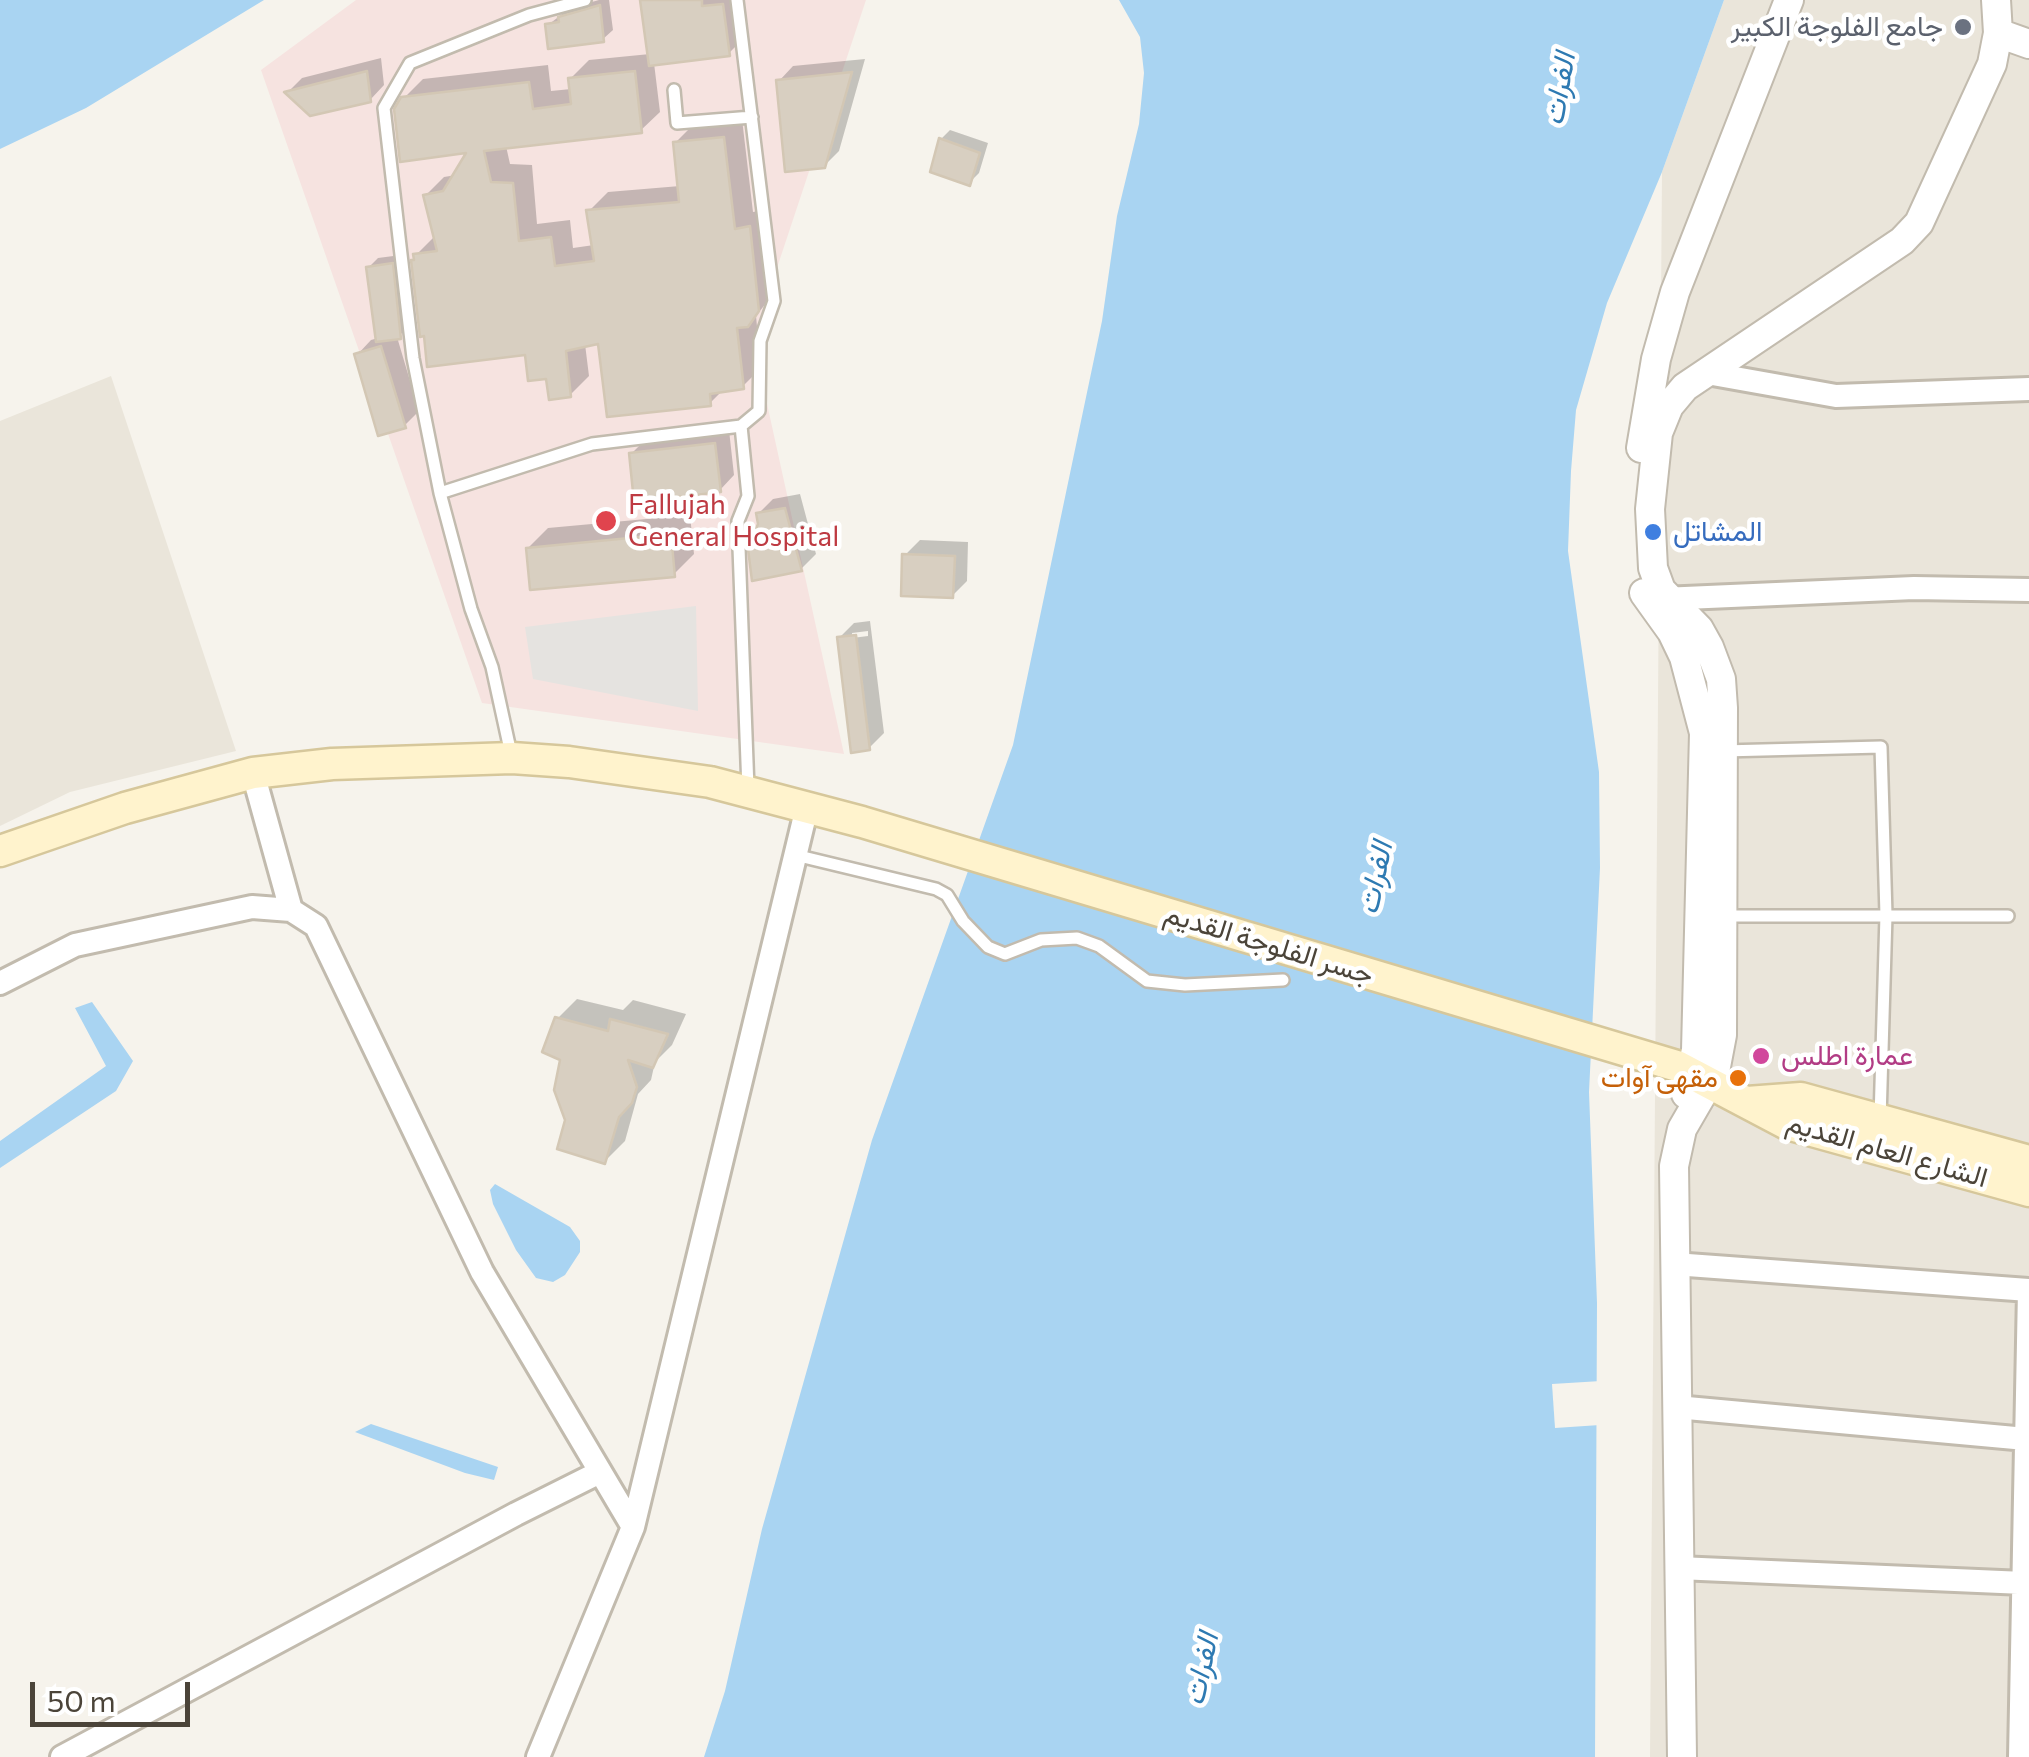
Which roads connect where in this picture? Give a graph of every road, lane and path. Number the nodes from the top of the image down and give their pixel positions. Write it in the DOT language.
graph roads {
  1 [pos="586,0"];
  2 [pos="737,0"];
  3 [pos="1789,0"];
  4 [pos="1996,0"];
  5 [pos="1998,33"];
  6 [pos="2029,44"];
  7 [pos="674,90"];
  8 [pos="752,118"];
  9 [pos="1656,359"];
  10 [pos="1701,376"];
  11 [pos="2029,388"];
  12 [pos="740,426"];
  13 [pos="440,492"];
  14 [pos="2029,590"];
  15 [pos="1658,599"];
  16 [pos="1723,751"];
  17 [pos="512,758"];
  18 [pos="253,773"];
  19 [pos="748,791"];
  20 [pos="807,807"];
  21 [pos="0,850"];
  22 [pos="796,855"];
  23 [pos="291,910"];
  24 [pos="1886,915"];
  25 [pos="1722,916"];
  26 [pos="2008,916"];
  27 [pos="1283,980"];
  28 [pos="0,983"];
  29 [pos="1692,1076"];
  30 [pos="1747,1102"];
  31 [pos="1880,1119"];
  32 [pos="2029,1161"];
  33 [pos="2029,1191"];
  34 [pos="1674,1264"];
  35 [pos="2029,1290"];
  36 [pos="2028,1370"];
  37 [pos="1676,1407"];
  38 [pos="2026,1439"];
  39 [pos="600,1472"];
  40 [pos="2027,1507"];
  41 [pos="632,1527"];
  42 [pos="1678,1568"];
  43 [pos="2024,1583"];
  44 [pos="2026,1658"];
  45 [pos="62,1757"];
  46 [pos="538,1757"];
  47 [pos="1668,1757"];
  48 [pos="1682,1757"];
  49 [pos="2020,1757"];
  1 -- 13 [label="lane"];
  2 -- 8 [label="lane"];
  3 -- 9 [label="street"];
  4 -- 5 [label="street"];
  5 -- 6 [label="street"];
  5 -- 10 [label="street"];
  7 -- 8 [label="lane"];
  8 -- 12 [label="lane"];
  9 -- 10 [label="street"];
  9 -- 15 [label="street"];
  10 -- 11 [label="street"];
  10 -- 15 [label="street"];
  12 -- 13 [label="lane"];
  12 -- 19 [label="lane"];
  13 -- 17 [label="lane"];
  14 -- 15 [label="street"];
  15 -- 16 [label="street"];
  15 -- 29 [label="street"];
  16 -- 24 [label="lane"];
  16 -- 25 [label="street"];
  17 -- 18 [label="main road, جسر الفلوجة القديم"];
  17 -- 19 [label="main road, جسر الفلوجة القديم"];
  18 -- 21 [label="main road, جسر الفلوجة القديم"];
  18 -- 23 [label="street"];
  19 -- 20 [label="main road, جسر الفلوجة القديم"];
  20 -- 22 [label="street"];
  20 -- 29 [label="main road, جسر الفلوجة القديم"];
  22 -- 27 [label="lane"];
  22 -- 41 [label="street"];
  23 -- 28 [label="street"];
  23 -- 39 [label="street"];
  24 -- 25 [label="lane"];
  24 -- 26 [label="lane"];
  24 -- 31 [label="lane"];
  25 -- 29 [label="street"];
  29 -- 30 [label="main road, الشارع العام القديم"];
  29 -- 34 [label="street"];
  29 -- 47 [label="street"];
  30 -- 31 [label="main road, الشارع العام القديم"];
  30 -- 33 [label="main road, الشارع العام القديم"];
  31 -- 32 [label="main road, الشارع العام القديم"];
  34 -- 35 [label="street"];
  34 -- 37 [label="street"];
  35 -- 36 [label="street"];
  36 -- 38 [label="street"];
  37 -- 38 [label="street"];
  37 -- 42 [label="street"];
  38 -- 40 [label="street"];
  39 -- 41 [label="street"];
  39 -- 45 [label="street"];
  40 -- 43 [label="street"];
  41 -- 46 [label="street"];
  42 -- 43 [label="street"];
  42 -- 48 [label="street"];
  43 -- 44 [label="street"];
  44 -- 49 [label="street"];
}
